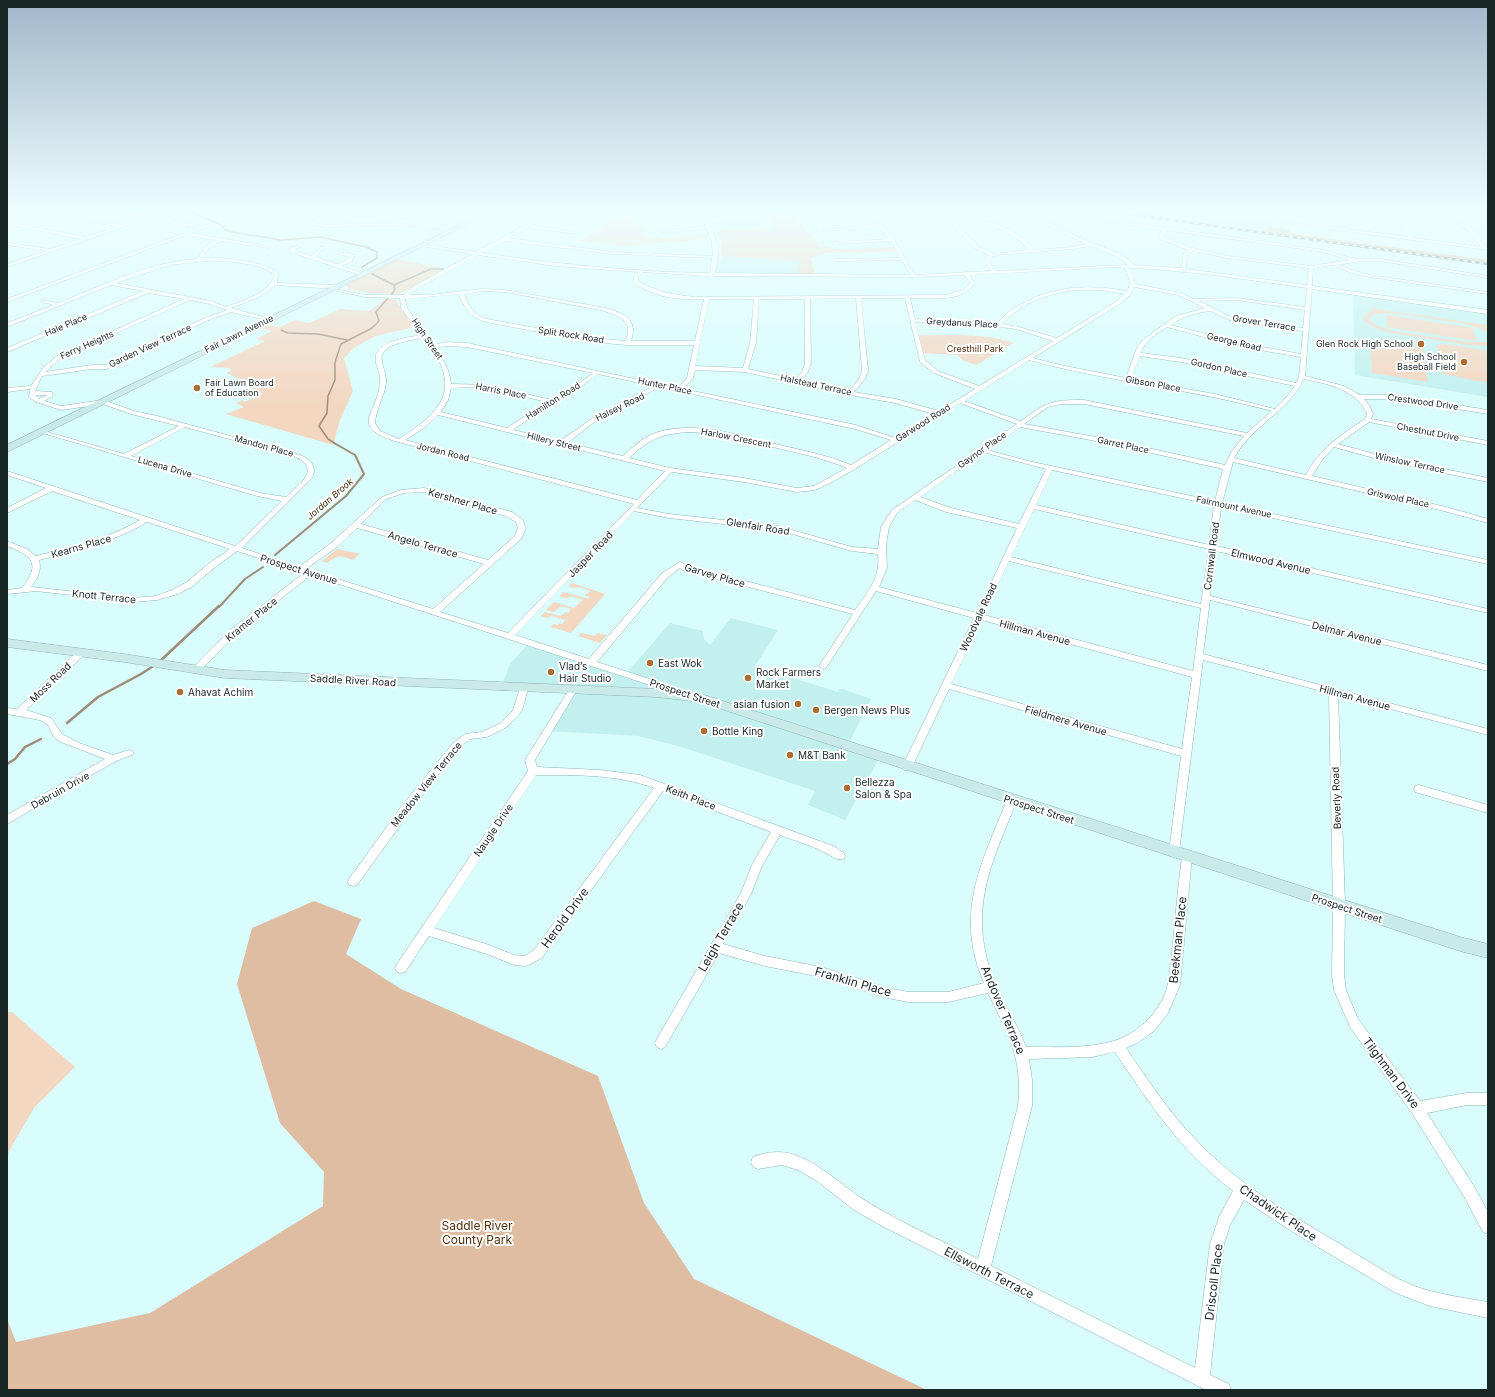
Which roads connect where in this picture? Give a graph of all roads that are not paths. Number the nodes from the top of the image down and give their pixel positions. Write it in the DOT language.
graph roads {
  1 [pos="75,275"];
  2 [pos="133,275"];
  3 [pos="276,275"];
  4 [pos="359,275"];
  5 [pos="437,275"];
  6 [pos="638,275"];
  7 [pos="692,275"];
  8 [pos="935,275"];
  9 [pos="968,275"];
  10 [pos="1132,275"];
  11 [pos="1222,275"];
  12 [pos="1311,275"];
  13 [pos="1365,275"];
  14 [pos="711,276"];
  15 [pos="914,276"];
  16 [pos="111,284"];
  17 [pos="275,284"];
  18 [pos="1133,285"];
  19 [pos="1310,287"];
  20 [pos="330,289"];
  21 [pos="148,291"];
  22 [pos="461,292"];
  23 [pos="1488,293"];
  24 [pos="1128,294"];
  25 [pos="907,296"];
  26 [pos="404,297"];
  27 [pos="757,297"];
  28 [pos="807,297"];
  29 [pos="858,297"];
  30 [pos="707,298"];
  31 [pos="189,299"];
  32 [pos="1195,300"];
  33 [pos="7,301"];
  34 [pos="44,301"];
  35 [pos="59,305"];
  36 [pos="1307,308"];
  37 [pos="229,309"];
  38 [pos="1210,309"];
  39 [pos="1488,312"];
  40 [pos="268,320"];
  41 [pos="912,320"];
  42 [pos="7,325"];
  43 [pos="999,325"];
  44 [pos="1166,325"];
  45 [pos="1306,330"];
  46 [pos="424,336"];
  47 [pos="1057,340"];
  48 [pos="628,342"];
  49 [pos="697,343"];
  50 [pos="432,347"];
  51 [pos="7,350"];
  52 [pos="1139,354"];
  53 [pos="1304,356"];
  54 [pos="1028,358"];
  55 [pos="692,368"];
  56 [pos="745,370"];
  57 [pos="598,372"];
  58 [pos="42,374"];
  59 [pos="1302,377"];
  60 [pos="1128,380"];
  61 [pos="797,381"];
  62 [pos="660,385"];
  63 [pos="1299,385"];
  64 [pos="449,386"];
  65 [pos="979,388"];
  66 [pos="679,389"];
  67 [pos="7,390"];
  68 [pos="33,390"];
  69 [pos="850,393"];
  70 [pos="1358,397"];
  71 [pos="39,401"];
  72 [pos="959,401"];
  73 [pos="102,402"];
  74 [pos="553,402"];
  75 [pos="61,408"];
  76 [pos="1277,411"];
  77 [pos="1488,412"];
  78 [pos="438,413"];
  79 [pos="939,413"];
  80 [pos="1368,420"];
  81 [pos="58,424"];
  82 [pos="1020,424"];
  83 [pos="185,425"];
  84 [pos="508,430"];
  85 [pos="42,432"];
  86 [pos="1248,435"];
  87 [pos="896,440"];
  88 [pos="400,441"];
  89 [pos="1488,443"];
  90 [pos="562,444"];
  91 [pos="1332,444"];
  92 [pos="7,449"];
  93 [pos="982,450"];
  94 [pos="125,456"];
  95 [pos="624,459"];
  96 [pos="1230,459"];
  97 [pos="853,468"];
  98 [pos="1050,468"];
  99 [pos="1227,468"];
  100 [pos="670,470"];
  101 [pos="7,473"];
  102 [pos="1308,477"];
  103 [pos="1488,480"];
  104 [pos="52,488"];
  105 [pos="914,497"];
  106 [pos="288,500"];
  107 [pos="639,503"];
  108 [pos="1218,504"];
  109 [pos="1031,506"];
  110 [pos="633,509"];
  111 [pos="7,512"];
  112 [pos="148,519"];
  113 [pos="1488,520"];
  114 [pos="356,525"];
  115 [pos="1021,527"];
  116 [pos="7,543"];
  117 [pos="1212,548"];
  118 [pos="234,549"];
  119 [pos="882,552"];
  120 [pos="1007,558"];
  121 [pos="35,559"];
  122 [pos="1488,562"];
  123 [pos="489,563"];
  124 [pos="301,569"];
  125 [pos="310,572"];
  126 [pos="874,588"];
  127 [pos="25,589"];
  128 [pos="7,592"];
  129 [pos="1206,597"];
  130 [pos="1205,607"];
  131 [pos="1488,611"];
  132 [pos="434,612"];
  133 [pos="857,613"];
  134 [pos="979,616"];
  135 [pos="510,637"];
  136 [pos="7,643"];
  137 [pos="81,653"];
  138 [pos="1198,656"];
  139 [pos="591,663"];
  140 [pos="823,666"];
  141 [pos="1488,668"];
  142 [pos="196,670"];
  143 [pos="1196,675"];
  144 [pos="946,685"];
  145 [pos="524,688"];
  146 [pos="573,690"];
  147 [pos="1333,691"];
  148 [pos="700,698"];
  149 [pos="7,711"];
  150 [pos="19,712"];
  151 [pos="1488,732"];
  152 [pos="128,753"];
  153 [pos="1186,754"];
  154 [pos="113,758"];
  155 [pos="907,766"];
  156 [pos="533,771"];
  157 [pos="661,786"];
  158 [pos="1419,789"];
  159 [pos="1012,800"];
  160 [pos="1488,809"];
  161 [pos="7,820"];
  162 [pos="778,830"];
  163 [pos="1181,854"];
  164 [pos="840,856"];
  165 [pos="353,882"];
  166 [pos="1339,905"];
  167 [pos="426,930"];
  168 [pos="716,947"];
  169 [pos="1488,951"];
  170 [pos="401,968"];
  171 [pos="991,987"];
  172 [pos="661,1043"];
  173 [pos="1118,1046"];
  174 [pos="1022,1053"];
  175 [pos="1488,1099"];
  176 [pos="1417,1108"];
  177 [pos="758,1162"];
  178 [pos="1242,1189"];
  179 [pos="1488,1228"];
  180 [pos="983,1270"];
  181 [pos="1488,1310"];
  182 [pos="1202,1379"];
  183 [pos="1223,1390"];
  1 -- 33 [label="street"];
  2 -- 16 [label="street"];
  3 -- 17 [label="street"];
  4 -- 20 [label="main road, Fair Lawn Avenue"];
  5 -- 26 [label="street"];
  6 -- 30 [label="street"];
  7 -- 14 [label="street"];
  8 -- 15 [label="street"];
  9 -- 25 [label="street"];
  10 -- 18 [label="street"];
  11 -- 19 [label="street"];
  12 -- 19 [label="street, Cornwall Road"];
  13 -- 23 [label="street"];
  14 -- 15 [label="street"];
  16 -- 21 [label="street"];
  16 -- 35 [label="street"];
  17 -- 20 [label="street"];
  17 -- 37 [label="street, Garden View Terrace"];
  18 -- 24 [label="street, Garwood Road"];
  18 -- 32 [label="street, Grover Terrace"];
  19 -- 36 [label="street, Cornwall Road"];
  19 -- 39 [label="street"];
  20 -- 26 [label="street"];
  20 -- 40 [label="main road, Fair Lawn Avenue"];
  21 -- 31 [label="street"];
  21 -- 51 [label="street, Hale Place"];
  22 -- 26 [label="street"];
  22 -- 48 [label="street, Split Rock Road"];
  22 -- 48 [label="street"];
  24 -- 43 [label="street"];
  24 -- 47 [label="street, Garwood Road"];
  25 -- 29 [label="street"];
  25 -- 41 [label="street"];
  26 -- 46 [label="street, High Street"];
  27 -- 28 [label="street"];
  27 -- 30 [label="street"];
  27 -- 56 [label="street"];
  28 -- 29 [label="street"];
  28 -- 61 [label="street"];
  29 -- 69 [label="street"];
  30 -- 49 [label="street"];
  31 -- 37 [label="street"];
  31 -- 58 [label="street, Ferry Heights"];
  32 -- 36 [label="street"];
  32 -- 38 [label="street, Grover Terrace"];
  34 -- 35 [label="street"];
  35 -- 42 [label="street"];
  36 -- 45 [label="street, Cornwall Road"];
  37 -- 40 [label="street"];
  37 -- 58 [label="street, Garden View Terrace"];
  38 -- 44 [label="street"];
  38 -- 45 [label="street, Grover Terrace"];
  40 -- 73 [label="main road, Fair Lawn Avenue"];
  41 -- 43 [label="street, Greydanus Place"];
  41 -- 65 [label="street"];
  43 -- 47 [label="street, Greydanus Place"];
  44 -- 52 [label="street"];
  44 -- 53 [label="street, George Road"];
  45 -- 53 [label="street, Cornwall Road"];
  46 -- 50 [label="street, High Street"];
  46 -- 88 [label="street, Jordan Road"];
  47 -- 54 [label="street, Garwood Road"];
  48 -- 49 [label="street, Split Rock Road"];
  49 -- 55 [label="street"];
  50 -- 57 [label="street, Hunter Place"];
  50 -- 64 [label="street, High Street"];
  52 -- 60 [label="street"];
  52 -- 63 [label="street, Gordon Place"];
  53 -- 59 [label="street, Cornwall Road"];
  54 -- 60 [label="street, Gibson Place"];
  54 -- 65 [label="street, Garwood Road"];
  55 -- 56 [label="street, Halstead Terrace"];
  55 -- 66 [label="street"];
  56 -- 61 [label="street, Halstead Terrace"];
  57 -- 62 [label="street, Hunter Place"];
  57 -- 74 [label="street, Hamilton Road"];
  58 -- 68 [label="street, Ferry Heights"];
  59 -- 63 [label="street, Cornwall Road"];
  59 -- 70 [label="street"];
  60 -- 76 [label="street, Gibson Place"];
  61 -- 69 [label="street, Halstead Terrace"];
  62 -- 66 [label="street, Hunter Place"];
  62 -- 90 [label="street, Halsey Road"];
  63 -- 76 [label="street, Cornwall Road"];
  64 -- 74 [label="street, Harris Place"];
  64 -- 78 [label="street"];
  65 -- 72 [label="street, Garwood Road"];
  66 -- 87 [label="street, Hunter Place"];
  67 -- 68 [label="street"];
  68 -- 71 [label="street"];
  68 -- 71 [label="street"];
  69 -- 79 [label="street, Halstead Terrace"];
  70 -- 77 [label="street, Crestwood Drive"];
  70 -- 80 [label="street"];
  71 -- 75 [label="street"];
  72 -- 79 [label="street, Garwood Road"];
  72 -- 82 [label="street, Garret Place"];
  73 -- 75 [label="street"];
  73 -- 81 [label="main road, Fair Lawn Avenue"];
  73 -- 83 [label="street, Mandon Place"];
  74 -- 84 [label="street, Hamilton Road"];
  75 -- 81 [label="street"];
  76 -- 86 [label="street, Cornwall Road"];
  78 -- 84 [label="street, Hillery Street"];
  78 -- 88 [label="street"];
  79 -- 87 [label="street, Garwood Road"];
  80 -- 89 [label="street, Chestnut Drive"];
  80 -- 91 [label="street"];
  81 -- 85 [label="main road, Fair Lawn Avenue"];
  82 -- 86 [label="street, Gaynor Place"];
  82 -- 93 [label="street, Gaynor Place"];
  82 -- 99 [label="street, Garret Place"];
  83 -- 94 [label="street"];
  83 -- 106 [label="street, Mandon Place"];
  84 -- 90 [label="street, Hillery Street"];
  85 -- 92 [label="main road, Fair Lawn Avenue"];
  85 -- 94 [label="street, Lucena Drive"];
  86 -- 96 [label="street, Cornwall Road"];
  87 -- 97 [label="street, Garwood Road"];
  88 -- 107 [label="street, Jordan Road"];
  90 -- 95 [label="street, Hillery Street"];
  91 -- 102 [label="street"];
  91 -- 103 [label="street, Winslow Terrace"];
  93 -- 98 [label="street, Fairmount Avenue"];
  93 -- 105 [label="street, Gaynor Place"];
  94 -- 106 [label="street, Lucena Drive"];
  95 -- 97 [label="street, Harlow Crescent"];
  95 -- 100 [label="street, Hillery Street"];
  96 -- 99 [label="street, Cornwall Road"];
  96 -- 102 [label="street"];
  97 -- 100 [label="street, Garwood Road"];
  98 -- 108 [label="street, Fairmount Avenue"];
  98 -- 109 [label="street, Woodvale Road"];
  99 -- 108 [label="street, Cornwall Road"];
  100 -- 107 [label="street, Jasper Road"];
  101 -- 104 [label="street, Prospect Avenue"];
  102 -- 113 [label="street, Griswold Place"];
  104 -- 111 [label="street"];
  104 -- 112 [label="street, Prospect Avenue"];
  105 -- 115 [label="street"];
  105 -- 119 [label="street, Gaynor Place"];
  106 -- 118 [label="street, Mandon Place"];
  107 -- 110 [label="street, Jasper Road"];
  108 -- 117 [label="street, Cornwall Road"];
  108 -- 122 [label="street, Fairmount Avenue"];
  109 -- 115 [label="street, Woodvale Road"];
  109 -- 117 [label="street, Elmwood Avenue"];
  110 -- 119 [label="street, Glenfair Road"];
  110 -- 135 [label="street, Jasper Road"];
  112 -- 118 [label="street, Prospect Avenue"];
  112 -- 121 [label="street, Kearns Place"];
  114 -- 123 [label="street, Angelo Terrace"];
  114 -- 123 [label="street, Kershner Place"];
  114 -- 124 [label="street, Kershner Place"];
  115 -- 120 [label="street, Woodvale Road"];
  116 -- 121 [label="street"];
  117 -- 129 [label="street, Cornwall Road"];
  117 -- 131 [label="street, Elmwood Avenue"];
  118 -- 124 [label="street, Prospect Avenue"];
  118 -- 127 [label="street, Knott Terrace"];
  119 -- 126 [label="street, Gaynor Place"];
  120 -- 130 [label="street"];
  120 -- 134 [label="street, Woodvale Road"];
  121 -- 127 [label="street"];
  123 -- 132 [label="street, Kershner Place"];
  124 -- 125 [label="street, Prospect Avenue"];
  125 -- 132 [label="street, Prospect Avenue"];
  125 -- 142 [label="street, Kramer Place"];
  126 -- 133 [label="street, Gaynor Place"];
  126 -- 134 [label="street, Hillman Avenue"];
  127 -- 128 [label="street, Knott Terrace"];
  129 -- 130 [label="street, Cornwall Road"];
  129 -- 141 [label="street, Delmar Avenue"];
  130 -- 138 [label="street, Cornwall Road"];
  132 -- 135 [label="street, Prospect Avenue"];
  133 -- 139 [label="street, Garvey Place"];
  133 -- 140 [label="street, Gaynor Place"];
  134 -- 143 [label="street, Hillman Avenue"];
  134 -- 144 [label="street, Woodvale Road"];
  135 -- 139 [label="street, Prospect Avenue"];
  136 -- 137 [label="main road, Saddle River Road"];
  137 -- 142 [label="main road, Saddle River Road"];
  137 -- 150 [label="street, Moss Road"];
  138 -- 143 [label="street, Cornwall Road"];
  138 -- 147 [label="street, Hillman Avenue"];
  139 -- 148 [label="street, Prospect Street"];
  142 -- 145 [label="main road, Saddle River Road"];
  143 -- 153 [label="street, Cornwall Road"];
  144 -- 153 [label="street, Fieldmere Avenue"];
  144 -- 155 [label="street, Woodvale Road"];
  145 -- 146 [label="main road, Saddle River Road"];
  145 -- 165 [label="street, Meadow View Terrace"];
  146 -- 148 [label="main road, Saddle River Road"];
  146 -- 156 [label="street, Naugle Drive"];
  147 -- 151 [label="street, Hillman Avenue"];
  147 -- 166 [label="street, Beverly Road"];
  148 -- 155 [label="main road, Prospect Street"];
  149 -- 150 [label="street"];
  150 -- 154 [label="street"];
  152 -- 154 [label="street, Debruin Drive"];
  153 -- 163 [label="street, Cornwall Road"];
  154 -- 161 [label="street, Debruin Drive"];
  155 -- 159 [label="main road, Prospect Street"];
  156 -- 157 [label="street, Keith Place"];
  156 -- 167 [label="street, Naugle Drive"];
  157 -- 162 [label="street, Keith Place"];
  157 -- 167 [label="street, Herold Drive"];
  158 -- 160 [label="street"];
  159 -- 163 [label="main road, Prospect Street"];
  159 -- 171 [label="street, Andover Terrace"];
  162 -- 164 [label="street, Keith Place"];
  162 -- 168 [label="street, Leigh Terrace"];
  163 -- 166 [label="main road, Prospect Street"];
  163 -- 173 [label="street, Beekman Place"];
  166 -- 169 [label="main road, Prospect Street"];
  166 -- 176 [label="street, Tilghman Drive"];
  167 -- 170 [label="street, Naugle Drive"];
  168 -- 171 [label="street, Franklin Place"];
  168 -- 172 [label="street, Leigh Terrace"];
  171 -- 174 [label="street, Andover Terrace"];
  173 -- 174 [label="street, Beekman Place"];
  173 -- 178 [label="street, Chadwick Place"];
  174 -- 180 [label="street, Andover Terrace"];
  175 -- 176 [label="street"];
  176 -- 179 [label="street, Tilghman Drive"];
  177 -- 180 [label="street, Ellsworth Terrace"];
  178 -- 181 [label="street, Chadwick Place"];
  178 -- 182 [label="street, Driscoll Place"];
  180 -- 182 [label="street, Ellsworth Terrace"];
  182 -- 183 [label="street, Ellsworth Terrace"];
}
